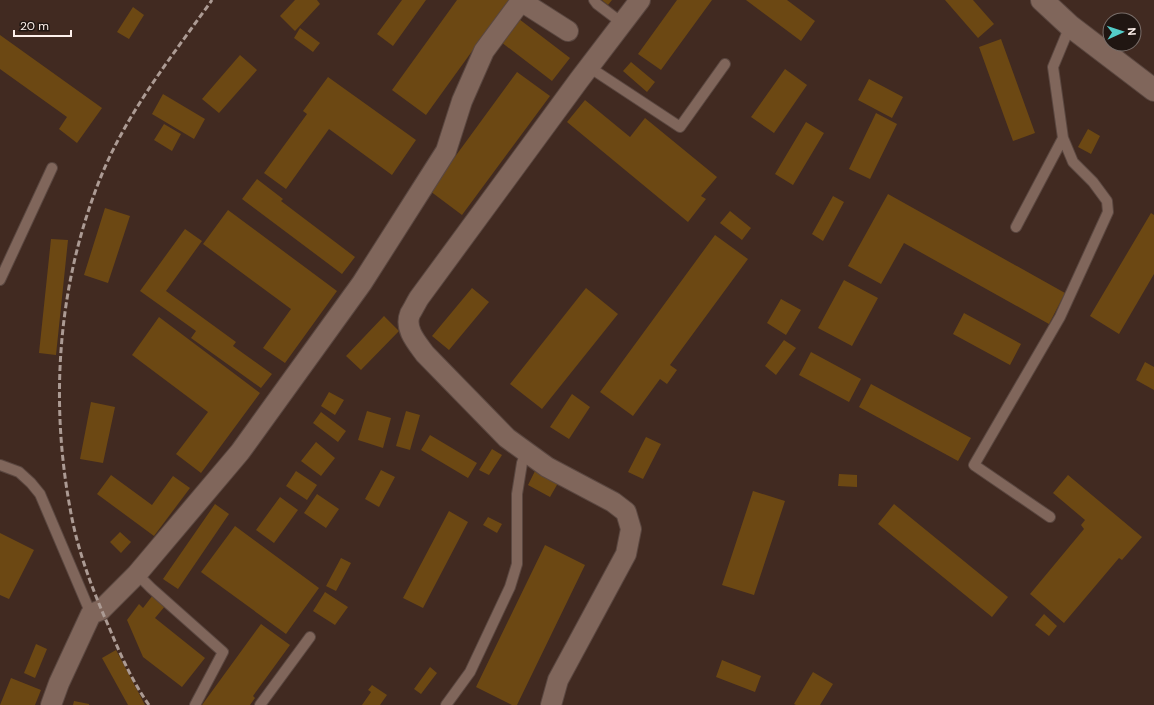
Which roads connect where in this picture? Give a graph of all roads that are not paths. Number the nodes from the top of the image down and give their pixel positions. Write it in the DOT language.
graph roads {
  1 [pos="594,0"];
  2 [pos="640,0"];
  3 [pos="1042,0"];
  4 [pos="622,23"];
  5 [pos="1070,26"];
  6 [pos="568,31"];
  7 [pos="725,64"];
  8 [pos="589,67"];
  9 [pos="1154,90"];
  10 [pos="1063,138"];
  11 [pos="52,168"];
  12 [pos="1016,227"];
  13 [pos="0,280"];
  14 [pos="526,452"];
  15 [pos="0,465"];
  16 [pos="1050,517"];
  17 [pos="138,574"];
  18 [pos="90,614"];
  19 [pos="310,637"];
  20 [pos="51,705"];
  21 [pos="195,705"];
  22 [pos="260,705"];
  23 [pos="446,705"];
  24 [pos="551,705"];
  1 -- 4 [label="lane"];
  2 -- 4 [label="street"];
  3 -- 5 [label="street"];
  4 -- 8 [label="street"];
  5 -- 9 [label="street"];
  5 -- 10 [label="lane"];
  6 -- 17 [label="street"];
  7 -- 8 [label="lane"];
  8 -- 14 [label="street"];
  10 -- 12 [label="lane"];
  10 -- 16 [label="lane"];
  11 -- 13 [label="lane"];
  14 -- 23 [label="lane"];
  14 -- 24 [label="street"];
  15 -- 18 [label="lane"];
  17 -- 18 [label="street"];
  17 -- 21 [label="lane"];
  18 -- 20 [label="street"];
  19 -- 22 [label="lane"];
}
